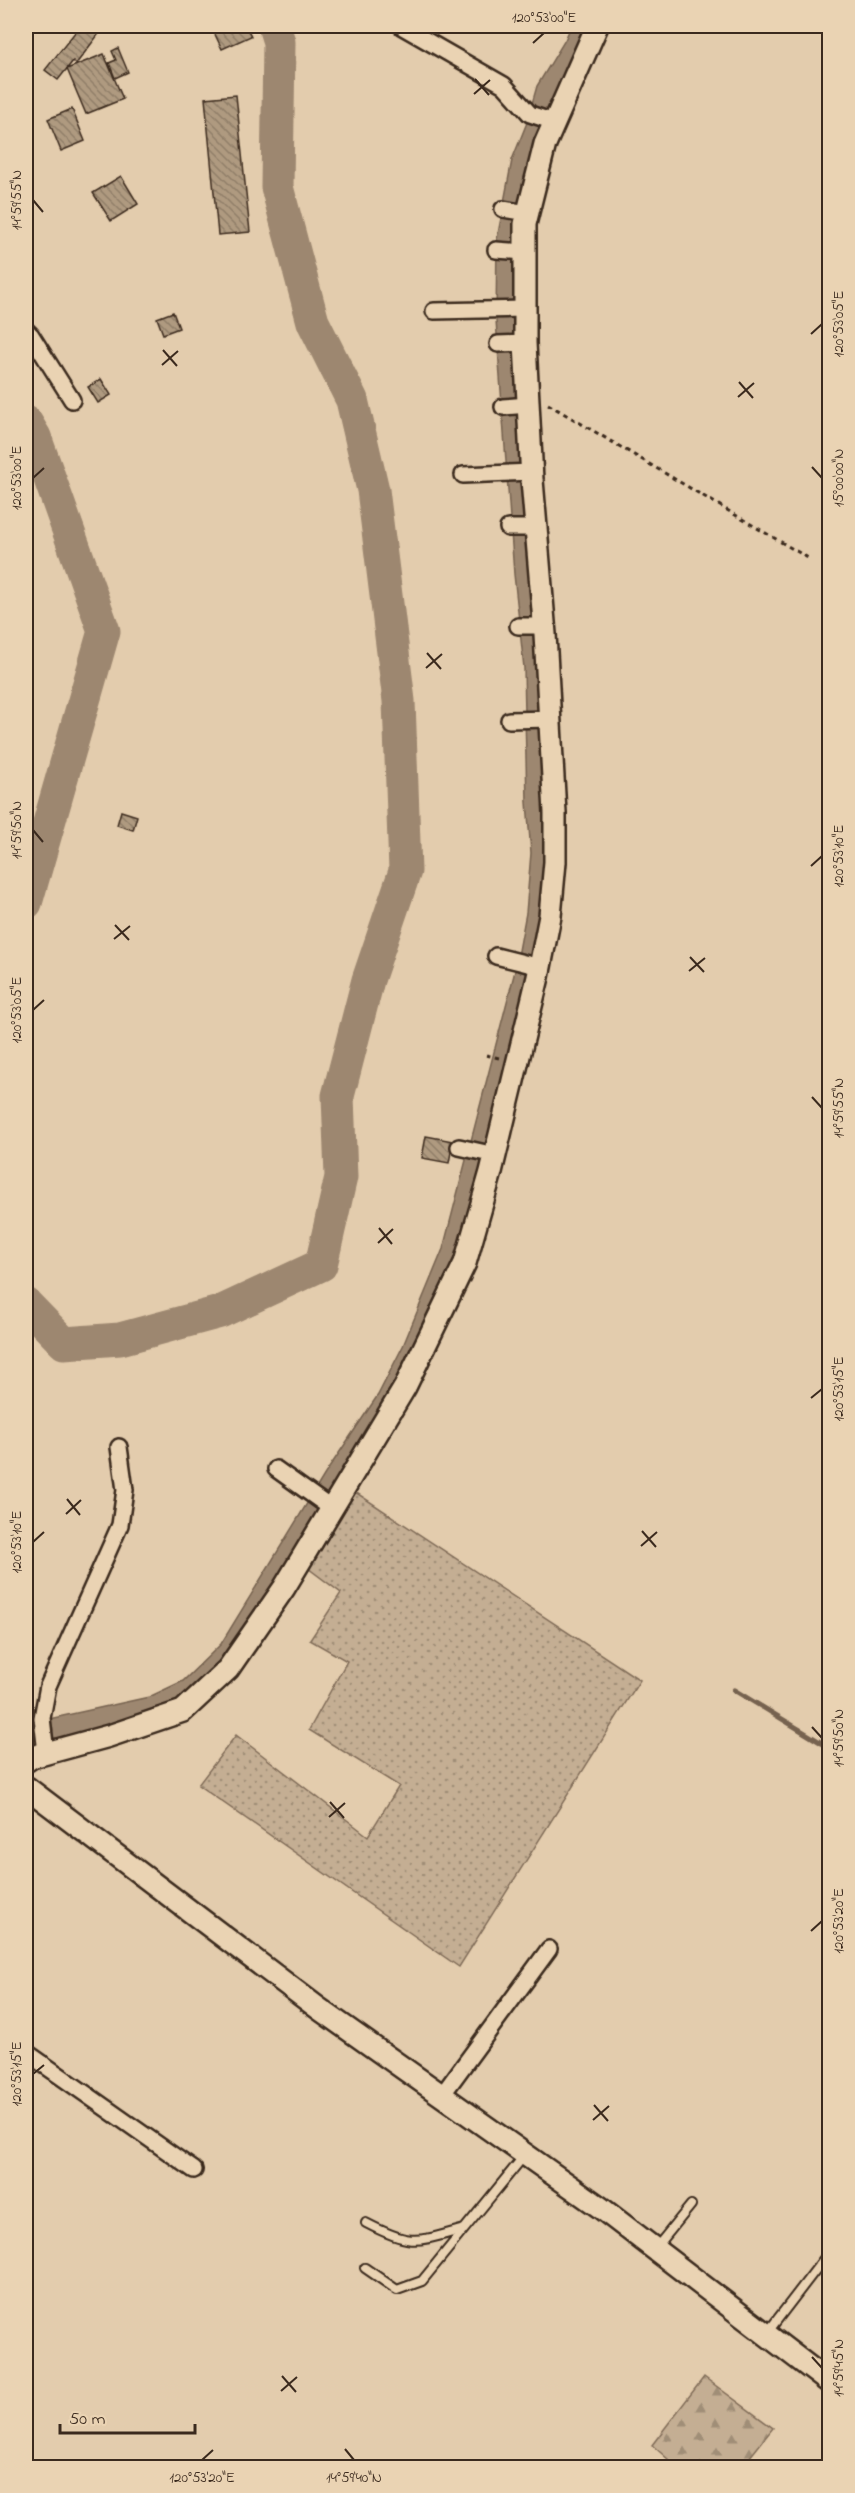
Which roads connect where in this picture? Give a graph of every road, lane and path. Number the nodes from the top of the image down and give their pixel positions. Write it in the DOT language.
graph roads {
  1 [pos="401,26"];
  2 [pos="597,26"];
  3 [pos="550,122"];
  4 [pos="496,250"];
  5 [pos="521,252"];
  6 [pos="522,309"];
  7 [pos="434,311"];
  8 [pos="26,330"];
  9 [pos="523,343"];
  10 [pos="498,344"];
  11 [pos="72,400"];
  12 [pos="527,401"];
  13 [pos="503,407"];
  14 [pos="529,472"];
  15 [pos="463,475"];
  16 [pos="508,528"];
  17 [pos="532,528"];
  18 [pos="808,558"];
  19 [pos="518,626"];
  20 [pos="541,626"];
  21 [pos="547,719"];
  22 [pos="509,720"];
  23 [pos="496,956"];
  24 [pos="537,965"];
  25 [pos="459,1147"];
  26 [pos="491,1154"];
  27 [pos="119,1447"];
  28 [pos="276,1469"];
  29 [pos="329,1508"];
  30 [pos="42,1718"];
  31 [pos="26,1719"];
  32 [pos="46,1749"];
  33 [pos="26,1761"];
  34 [pos="26,1787"];
  35 [pos="549,1949"];
  36 [pos="26,2052"];
  37 [pos="442,2095"];
  38 [pos="525,2155"];
  39 [pos="194,2170"];
  40 [pos="691,2205"];
  41 [pos="366,2223"];
  42 [pos="464,2229"];
  43 [pos="656,2250"];
  44 [pos="830,2251"];
  45 [pos="365,2268"];
  46 [pos="766,2334"];
  47 [pos="830,2383"];
  1 -- 3 [label="street"];
  2 -- 3 [label="street"];
  3 -- 5 [label="street"];
  4 -- 5 [label="street"];
  5 -- 6 [label="street"];
  6 -- 7 [label="street"];
  6 -- 9 [label="street"];
  8 -- 11 [label="street"];
  9 -- 10 [label="street"];
  9 -- 12 [label="street"];
  12 -- 13 [label="street"];
  12 -- 14 [label="street"];
  12 -- 18 [label="path"];
  14 -- 15 [label="street"];
  14 -- 17 [label="street"];
  16 -- 17 [label="street"];
  17 -- 20 [label="street"];
  19 -- 20 [label="street"];
  20 -- 21 [label="street"];
  21 -- 22 [label="street"];
  21 -- 24 [label="street"];
  23 -- 24 [label="street"];
  24 -- 26 [label="street"];
  25 -- 26 [label="street"];
  26 -- 29 [label="street"];
  27 -- 30 [label="street"];
  28 -- 29 [label="street"];
  29 -- 32 [label="street"];
  30 -- 31 [label="street"];
  30 -- 32 [label="street"];
  32 -- 33 [label="street"];
  34 -- 37 [label="street"];
  35 -- 37 [label="street"];
  36 -- 39 [label="street"];
  37 -- 38 [label="street"];
  38 -- 42 [label="lane"];
  38 -- 43 [label="street"];
  40 -- 43 [label="lane"];
  41 -- 42 [label="lane"];
  42 -- 45 [label="lane"];
  43 -- 46 [label="street"];
  44 -- 46 [label="lane"];
  46 -- 47 [label="street"];
}
